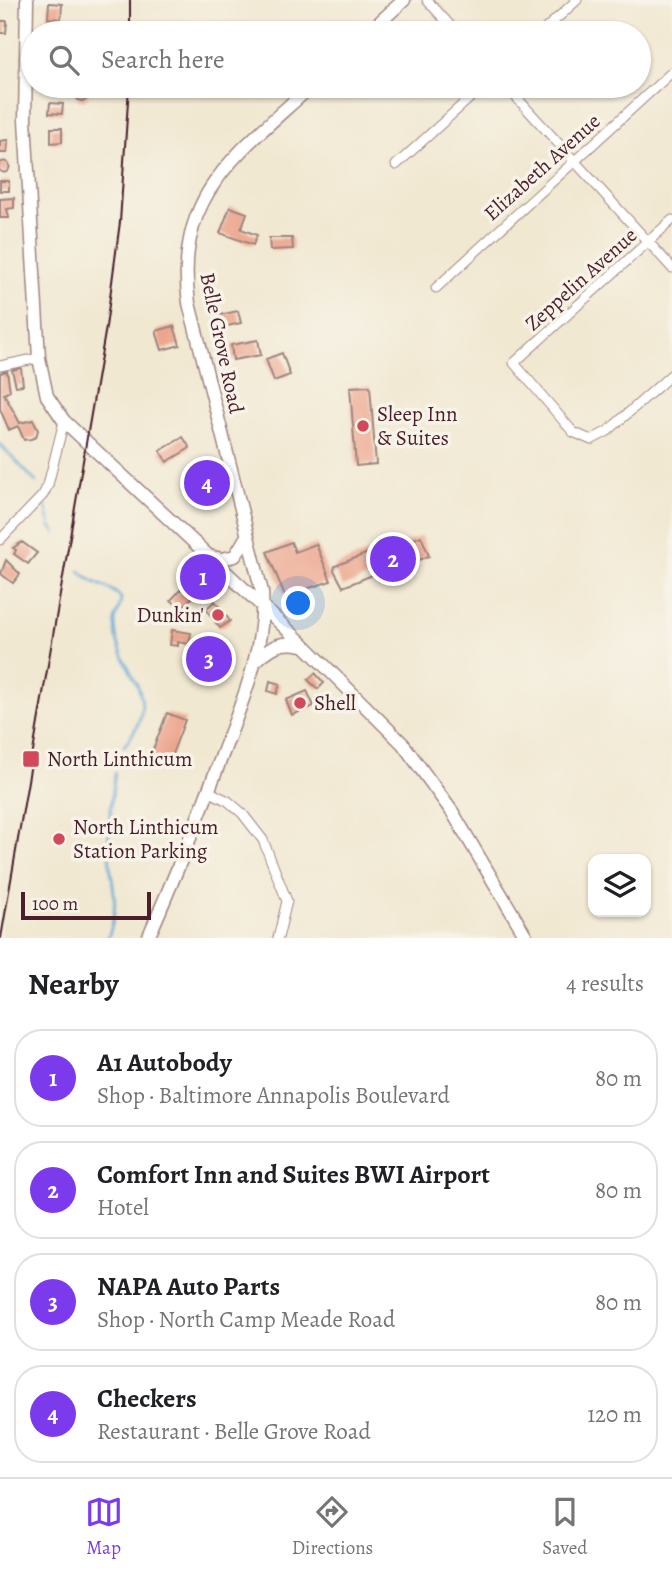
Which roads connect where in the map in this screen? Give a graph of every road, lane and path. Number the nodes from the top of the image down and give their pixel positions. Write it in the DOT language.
graph roads {
  1 [pos="27,0"];
  2 [pos="404,0"];
  3 [pos="427,0"];
  4 [pos="578,0"];
  5 [pos="27,21"];
  6 [pos="381,21"];
  7 [pos="446,21"];
  8 [pos="554,21"];
  9 [pos="672,72"];
  10 [pos="651,91"];
  11 [pos="25,98"];
  12 [pos="290,98"];
  13 [pos="470,98"];
  14 [pos="517,98"];
  15 [pos="644,98"];
  16 [pos="575,161"];
  17 [pos="396,164"];
  18 [pos="672,220"];
  19 [pos="648,242"];
  20 [pos="672,268"];
  21 [pos="436,288"];
  22 [pos="39,358"];
  23 [pos="0,366"];
  24 [pos="672,374"];
  25 [pos="64,421"];
  26 [pos="4,528"];
  27 [pos="247,536"];
  28 [pos="0,540"];
  29 [pos="205,555"];
  30 [pos="263,608"];
  31 [pos="305,646"];
  32 [pos="254,662"];
  33 [pos="208,791"];
  34 [pos="148,938"];
  35 [pos="278,938"];
  36 [pos="527,938"];
  1 -- 5 [label="main road"];
  2 -- 6 [label="main road"];
  3 -- 7 [label="street"];
  4 -- 8 [label="street"];
  9 -- 10 [label="street, Elizabeth Avenue"];
  11 -- 22 [label="main road"];
  12 -- 27 [label="main road, Belle Grove Road"];
  13 -- 17 [label="street"];
  14 -- 16 [label="street"];
  15 -- 16 [label="street, Elizabeth Avenue"];
  16 -- 19 [label="street"];
  16 -- 21 [label="street, Elizabeth Avenue"];
  18 -- 19 [label="street, Zeppelin Avenue"];
  19 -- 20 [label="street"];
  19 -- 24 [label="street, Zeppelin Avenue"];
  22 -- 23 [label="street"];
  22 -- 25 [label="main road"];
  25 -- 26 [label="street"];
  25 -- 29 [label="main road"];
  26 -- 28 [label="street"];
  27 -- 29 [label="main road"];
  27 -- 30 [label="main road, Belle Grove Road"];
  29 -- 30 [label="main road"];
  30 -- 31 [label="main road"];
  30 -- 32 [label="main road"];
  31 -- 32 [label="main road"];
  31 -- 36 [label="main road"];
  32 -- 33 [label="main road"];
  33 -- 34 [label="main road"];
  33 -- 35 [label="street"];
}
